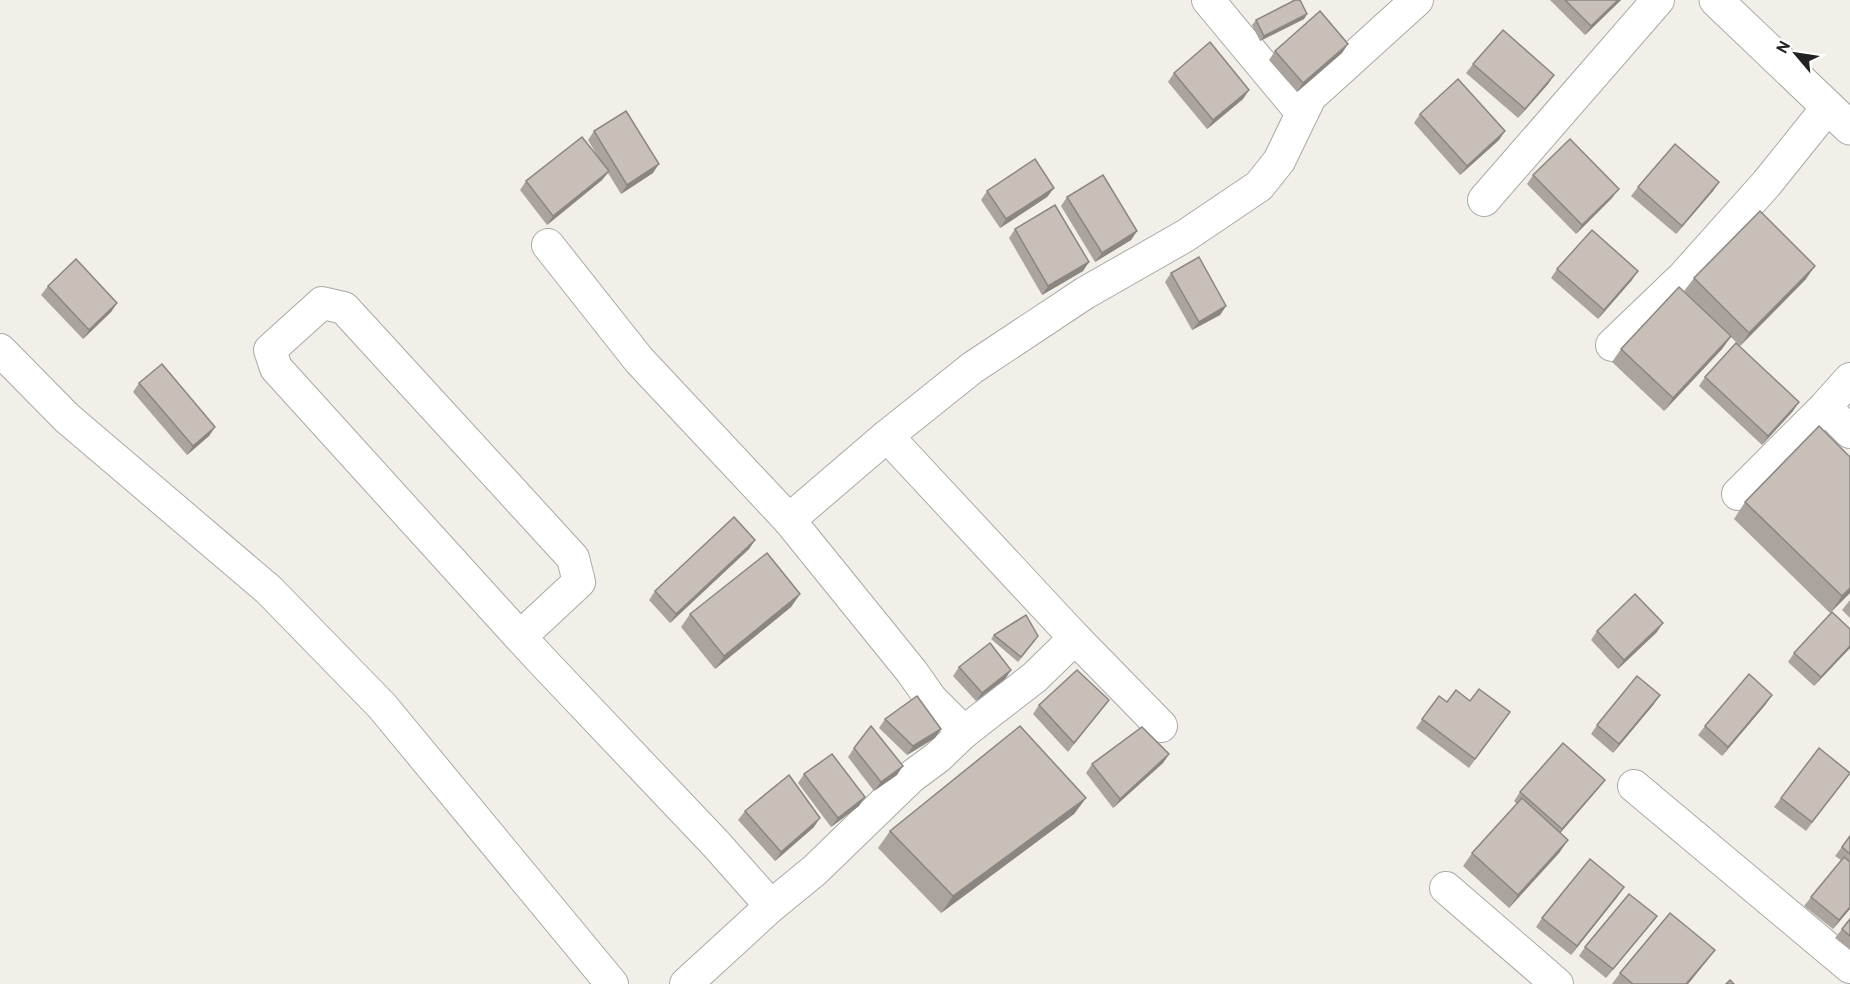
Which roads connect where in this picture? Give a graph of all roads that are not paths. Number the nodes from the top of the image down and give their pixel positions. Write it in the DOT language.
graph roads {
  1 [pos="1208,0"];
  2 [pos="1417,0"];
  3 [pos="1658,0"];
  4 [pos="1716,0"];
  5 [pos="1302,113"];
  6 [pos="1839,118"];
  7 [pos="1484,200"];
  8 [pos="548,244"];
  9 [pos="1612,345"];
  10 [pos="0,350"];
  11 [pos="1850,379"];
  12 [pos="1825,407"];
  13 [pos="1850,432"];
  14 [pos="887,436"];
  15 [pos="1738,494"];
  16 [pos="789,520"];
  17 [pos="520,637"];
  18 [pos="1075,638"];
  19 [pos="1161,726"];
  20 [pos="964,732"];
  21 [pos="1634,786"];
  22 [pos="1446,888"];
  23 [pos="771,906"];
  24 [pos="1850,967"];
  25 [pos="612,984"];
  26 [pos="686,984"];
  27 [pos="1557,984"];
  1 -- 5 [label="street"];
  2 -- 5 [label="street"];
  3 -- 7 [label="street"];
  4 -- 6 [label="street"];
  5 -- 14 [label="street"];
  6 -- 9 [label="street"];
  8 -- 16 [label="street"];
  10 -- 25 [label="street"];
  11 -- 12 [label="street"];
  12 -- 13 [label="street"];
  12 -- 15 [label="street"];
  14 -- 16 [label="street"];
  14 -- 18 [label="street"];
  16 -- 20 [label="street"];
  17 -- 17 [label="street"];
  17 -- 23 [label="street"];
  18 -- 19 [label="street"];
  18 -- 20 [label="street"];
  20 -- 23 [label="street"];
  21 -- 24 [label="street"];
  22 -- 27 [label="street"];
  23 -- 26 [label="street"];
}
